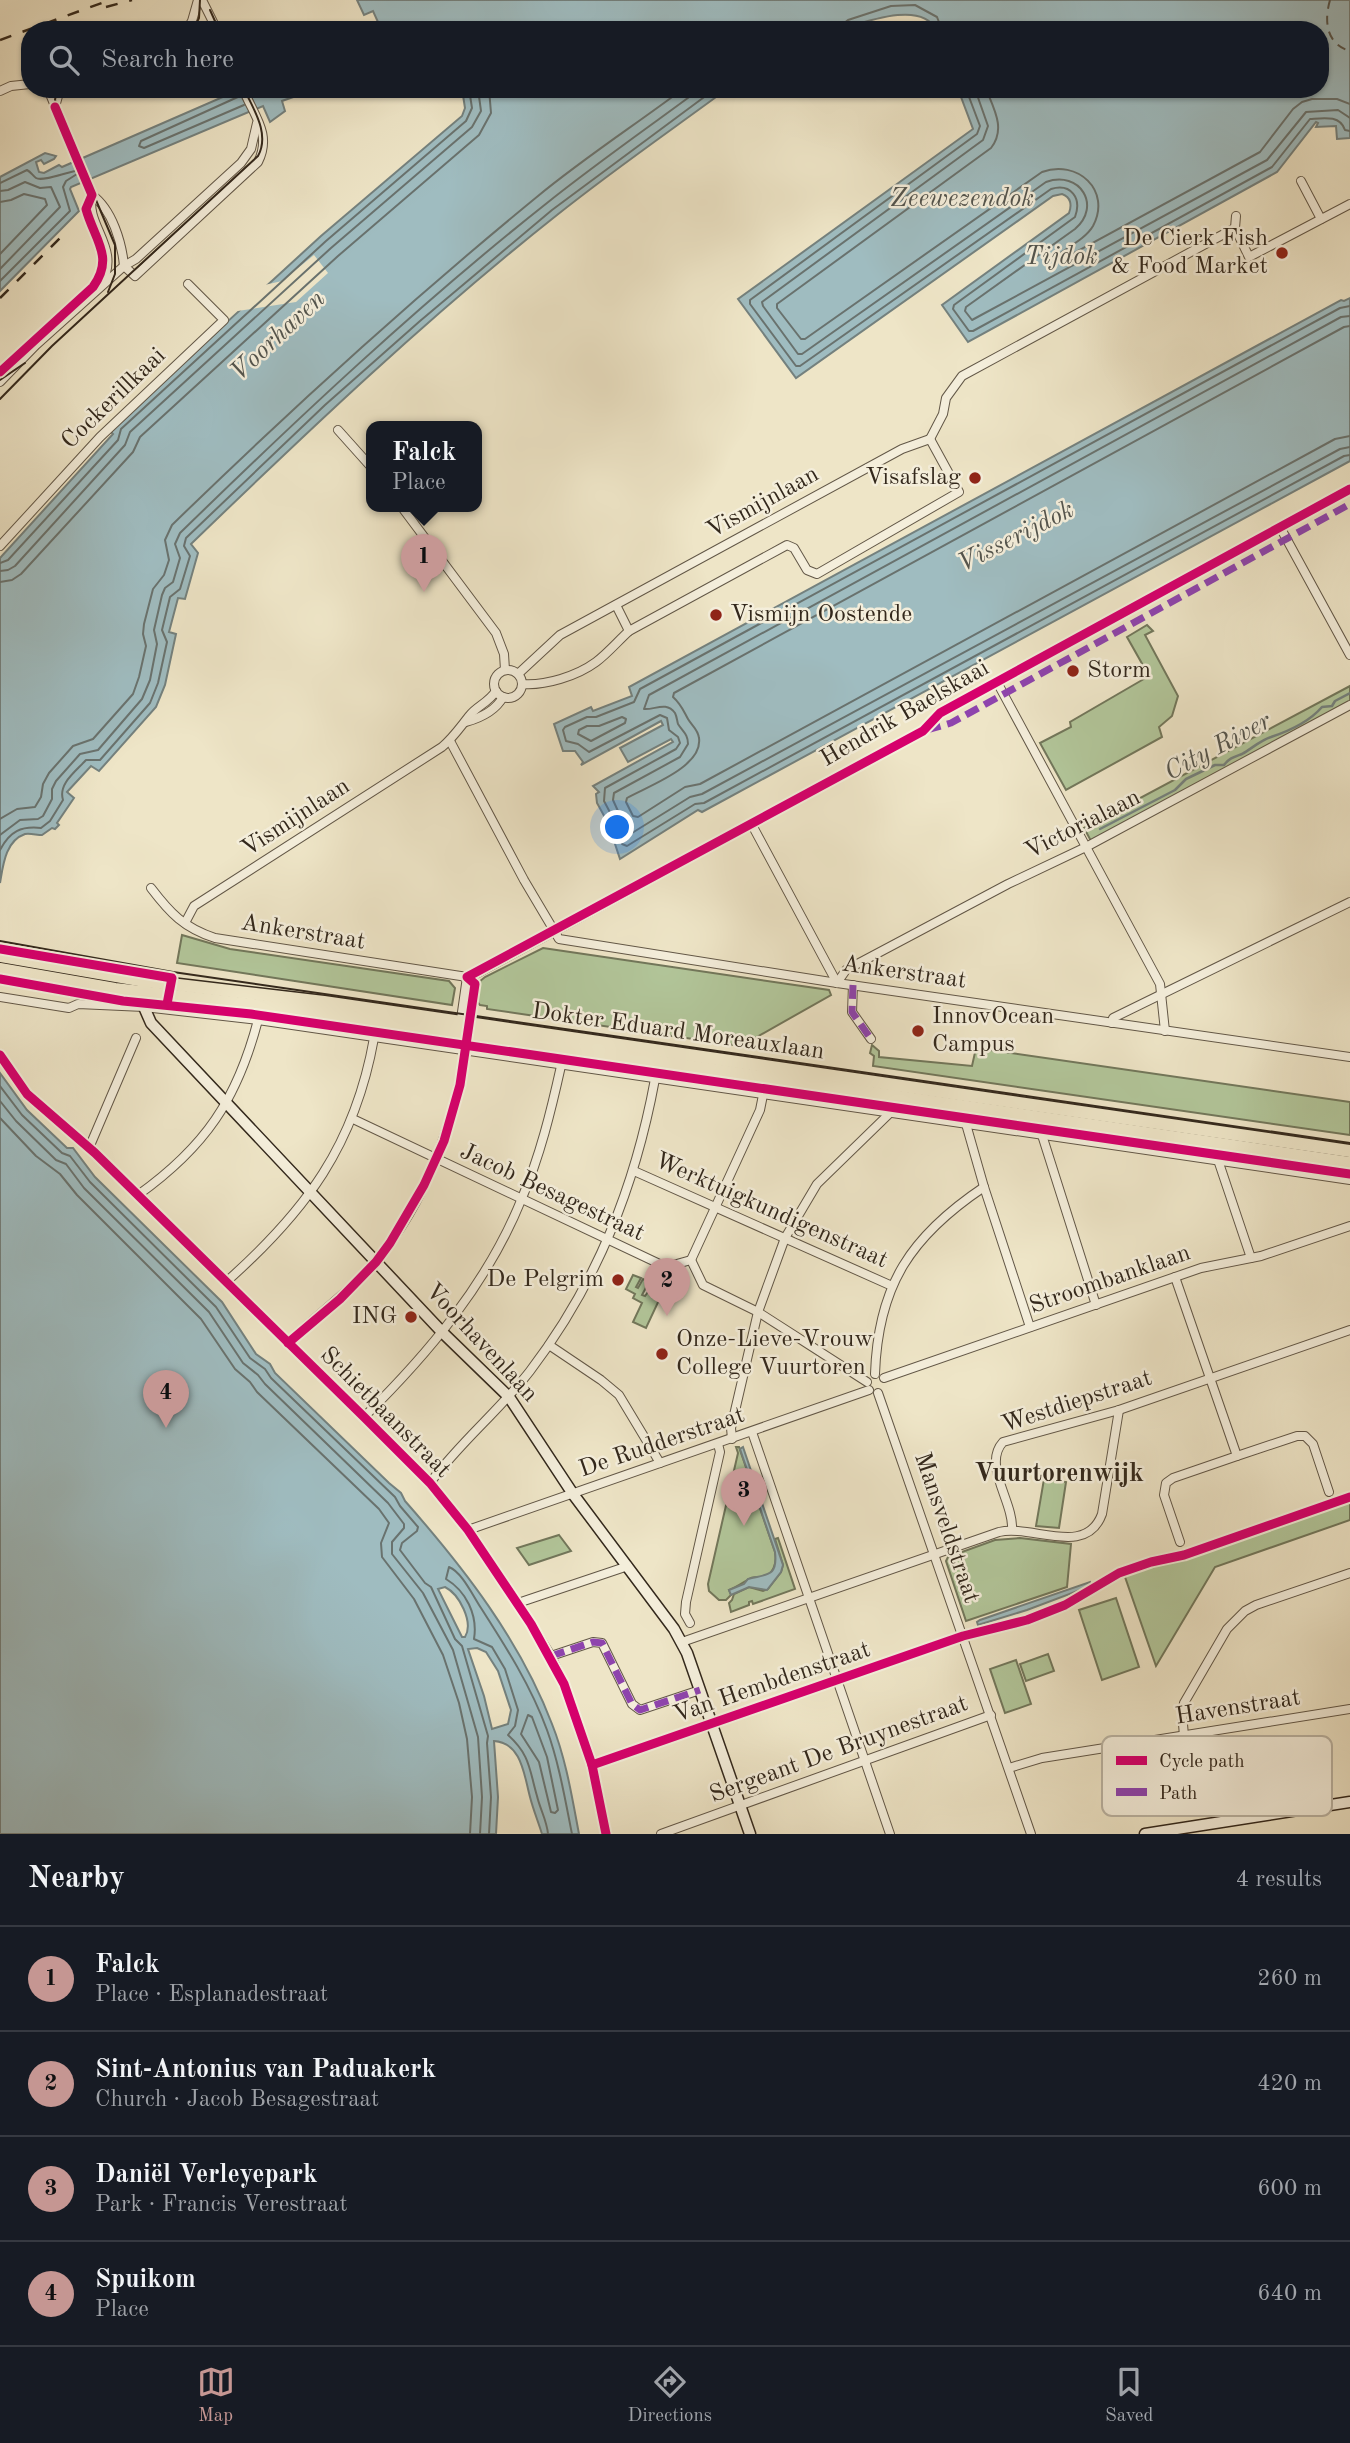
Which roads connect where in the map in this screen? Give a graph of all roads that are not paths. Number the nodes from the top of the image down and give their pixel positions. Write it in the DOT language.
graph roads {
  1 [pos="202,0"];
  2 [pos="192,21"];
  3 [pos="211,21"];
  4 [pos="21,85"];
  5 [pos="0,91"];
  6 [pos="52,98"];
  7 [pos="58,98"];
  8 [pos="247,98"];
  9 [pos="55,107"];
  10 [pos="257,122"];
  11 [pos="1301,181"];
  12 [pos="92,195"];
  13 [pos="1350,204"];
  14 [pos="1236,216"];
  15 [pos="1321,219"];
  16 [pos="1235,228"];
  17 [pos="124,267"];
  18 [pos="188,285"];
  19 [pos="98,290"];
  20 [pos="0,366"];
  21 [pos="10,371"];
  22 [pos="0,382"];
  23 [pos="338,430"];
  24 [pos="930,439"];
  25 [pos="366,461"];
  26 [pos="1350,489"];
  27 [pos="405,512"];
  28 [pos="1280,527"];
  29 [pos="0,546"];
  30 [pos="616,605"];
  31 [pos="629,631"];
  32 [pos="1350,655"];
  33 [pos="505,670"];
  34 [pos="518,674"];
  35 [pos="997,682"];
  36 [pos="522,684"];
  37 [pos="499,694"];
  38 [pos="1350,705"];
  39 [pos="450,741"];
  40 [pos="751,823"];
  41 [pos="1086,847"];
  42 [pos="152,888"];
  43 [pos="1350,902"];
  44 [pos="185,923"];
  45 [pos="553,931"];
  46 [pos="0,956"];
  47 [pos="0,969"];
  48 [pos="467,977"];
  49 [pos="837,983"];
  50 [pos="853,985"];
  51 [pos="145,987"];
  52 [pos="1161,994"];
  53 [pos="0,997"];
  54 [pos="144,1007"];
  55 [pos="258,1020"];
  56 [pos="1112,1023"];
  57 [pos="459,1027"];
  58 [pos="1165,1031"];
  59 [pos="136,1038"];
  60 [pos="374,1038"];
  61 [pos="871,1039"];
  62 [pos="466,1052"];
  63 [pos="1350,1056"];
  64 [pos="561,1066"];
  65 [pos="655,1079"];
  66 [pos="888,1089"];
  67 [pos="763,1095"];
  68 [pos="227,1104"];
  69 [pos="878,1110"];
  70 [pos="891,1112"];
  71 [pos="353,1119"];
  72 [pos="966,1124"];
  73 [pos="870,1132"];
  74 [pos="1042,1135"];
  75 [pos="1350,1151"];
  76 [pos="437,1160"];
  77 [pos="1218,1160"];
  78 [pos="1350,1163"];
  79 [pos="634,1171"];
  80 [pos="1350,1180"];
  81 [pos="984,1187"];
  82 [pos="310,1194"];
  83 [pos="138,1195"];
  84 [pos="522,1199"];
  85 [pos="716,1207"];
  86 [pos="1350,1226"];
  87 [pos="785,1238"];
  88 [pos="608,1239"];
  89 [pos="1251,1258"];
  90 [pos="691,1260"];
  91 [pos="376,1262"];
  92 [pos="1175,1277"];
  93 [pos="226,1282"];
  94 [pos="892,1286"];
  95 [pos="1096,1305"];
  96 [pos="758,1312"];
  97 [pos="1030,1326"];
  98 [pos="1350,1330"];
  99 [pos="442,1332"];
  100 [pos="288,1343"];
  101 [pos="549,1345"];
  102 [pos="879,1376"];
  103 [pos="1210,1378"];
  104 [pos="872,1388"];
  105 [pos="509,1397"];
  106 [pos="1119,1410"];
  107 [pos="364,1416"];
  108 [pos="752,1432"];
  109 [pos="732,1439"];
  110 [pos="718,1444"];
  111 [pos="1237,1456"];
  112 [pos="660,1463"];
  113 [pos="430,1483"];
  114 [pos="1329,1492"];
  115 [pos="573,1494"];
  116 [pos="468,1530"];
  117 [pos="1012,1530"];
  118 [pos="1180,1542"];
  119 [pos="935,1553"];
  120 [pos="628,1566"];
  121 [pos="1350,1573"];
  122 [pos="809,1597"];
  123 [pos="518,1603"];
  124 [pos="690,1623"];
  125 [pos="963,1636"];
  126 [pos="682,1642"];
  127 [pos="551,1656"];
  128 [pos="838,1680"];
  129 [pos="700,1690"];
  130 [pos="1350,1709"];
  131 [pos="991,1715"];
  132 [pos="712,1724"];
  133 [pos="1184,1736"];
  134 [pos="1102,1749"];
  135 [pos="865,1760"];
  136 [pos="592,1765"];
  137 [pos="1009,1768"];
  138 [pos="1350,1802"];
  139 [pos="740,1805"];
  140 [pos="1332,1805"];
  141 [pos="1277,1816"];
  142 [pos="1215,1828"];
  143 [pos="606,1834"];
  144 [pos="661,1834"];
  145 [pos="750,1834"];
  146 [pos="890,1834"];
  147 [pos="1031,1834"];
  148 [pos="1145,1834"];
  1 -- 2 [label="street"];
  1 -- 3 [label="street"];
  4 -- 5 [label="street"];
  6 -- 9 [label="street"];
  7 -- 9 [label="street"];
  8 -- 10 [label="street"];
  9 -- 12 [label="street"];
  10 -- 17 [label="street"];
  10 -- 17 [label="street"];
  11 -- 15 [label="street"];
  12 -- 17 [label="street"];
  12 -- 19 [label="street"];
  13 -- 15 [label="street"];
  14 -- 16 [label="street"];
  15 -- 16 [label="street"];
  16 -- 24 [label="street"];
  17 -- 19 [label="street"];
  18 -- 29 [label="street, Cockerillkaai"];
  19 -- 21 [label="street"];
  20 -- 21 [label="street"];
  21 -- 22 [label="street"];
  23 -- 25 [label="street"];
  24 -- 30 [label="street, Vismijnlaan"];
  24 -- 31 [label="street"];
  26 -- 28 [label="street, Hendrik Baelskaai"];
  27 -- 33 [label="street"];
  28 -- 32 [label="street"];
  28 -- 35 [label="street, Hendrik Baelskaai"];
  30 -- 31 [label="street"];
  30 -- 34 [label="street, Vismijnlaan"];
  31 -- 36 [label="street"];
  33 -- 34 [label="street"];
  33 -- 37 [label="street"];
  34 -- 36 [label="street"];
  35 -- 40 [label="street, Hendrik Baelskaai"];
  35 -- 41 [label="street"];
  36 -- 37 [label="street"];
  37 -- 39 [label="street, Vismijnlaan"];
  38 -- 41 [label="street, Victorialaan"];
  39 -- 44 [label="street, Vismijnlaan"];
  39 -- 45 [label="street"];
  40 -- 45 [label="street, Hendrik Baelskaai"];
  40 -- 49 [label="street"];
  41 -- 49 [label="street, Victorialaan"];
  41 -- 52 [label="street"];
  42 -- 44 [label="street, Ankerstraat"];
  43 -- 52 [label="street"];
  44 -- 48 [label="street, Ankerstraat"];
  45 -- 48 [label="street"];
  45 -- 49 [label="street, Ankerstraat"];
  46 -- 51 [label="main road, Dokter Eduard Moreauxlaan"];
  47 -- 51 [label="main road, Dokter Eduard Moreauxlaan"];
  48 -- 57 [label="street"];
  49 -- 50 [label="street, Ankerstraat"];
  50 -- 56 [label="street, Ankerstraat"];
  50 -- 61 [label="street"];
  51 -- 54 [label="street"];
  51 -- 57 [label="main road, Dokter Eduard Moreauxlaan"];
  52 -- 56 [label="street"];
  52 -- 58 [label="street"];
  53 -- 54 [label="street"];
  54 -- 55 [label="street, Dokter Eduard Moreauxlaan"];
  54 -- 68 [label="street, Voorhavenlaan"];
  55 -- 60 [label="street, Dokter Eduard Moreauxlaan"];
  55 -- 68 [label="street"];
  56 -- 58 [label="street, Ankerstraat"];
  57 -- 66 [label="main road, Dokter Eduard Moreauxlaan"];
  58 -- 63 [label="street, Ankerstraat"];
  59 -- 83 [label="street, Schietbaanstraat"];
  60 -- 62 [label="street, Dokter Eduard Moreauxlaan"];
  60 -- 71 [label="street"];
  62 -- 64 [label="street, Dokter Eduard Moreauxlaan"];
  62 -- 76 [label="street"];
  64 -- 65 [label="street, Dokter Eduard Moreauxlaan"];
  64 -- 84 [label="street"];
  65 -- 67 [label="street, Dokter Eduard Moreauxlaan"];
  65 -- 79 [label="street"];
  66 -- 69 [label="street"];
  66 -- 70 [label="street"];
  66 -- 75 [label="main road, Dokter Eduard Moreauxlaan"];
  66 -- 78 [label="main road, Dokter Eduard Moreauxlaan"];
  67 -- 69 [label="street, Dokter Eduard Moreauxlaan"];
  67 -- 85 [label="street"];
  68 -- 82 [label="street, Voorhavenlaan"];
  68 -- 83 [label="street"];
  69 -- 70 [label="street, Dokter Eduard Moreauxlaan"];
  69 -- 73 [label="street"];
  70 -- 72 [label="street, Dokter Eduard Moreauxlaan"];
  70 -- 73 [label="street"];
  71 -- 76 [label="street, Jacob Besagestraat"];
  71 -- 82 [label="street"];
  72 -- 74 [label="street, Dokter Eduard Moreauxlaan"];
  72 -- 81 [label="street"];
  73 -- 87 [label="street"];
  74 -- 77 [label="street, Dokter Eduard Moreauxlaan"];
  74 -- 95 [label="street"];
  76 -- 84 [label="street, Jacob Besagestraat"];
  76 -- 91 [label="street"];
  77 -- 80 [label="street, Dokter Eduard Moreauxlaan"];
  77 -- 89 [label="street"];
  79 -- 85 [label="street, Werktuigkundigenstraat"];
  79 -- 88 [label="street"];
  81 -- 94 [label="street"];
  81 -- 97 [label="street"];
  82 -- 91 [label="street, Voorhavenlaan"];
  82 -- 93 [label="street"];
  83 -- 93 [label="street, Schietbaanstraat"];
  84 -- 88 [label="street, Jacob Besagestraat"];
  84 -- 99 [label="street"];
  85 -- 87 [label="street, Werktuigkundigenstraat"];
  85 -- 90 [label="street"];
  86 -- 89 [label="street, Stroombanklaan"];
  87 -- 94 [label="street, Werktuigkundigenstraat"];
  87 -- 96 [label="street"];
  88 -- 90 [label="street, Jacob Besagestraat"];
  88 -- 101 [label="street"];
  89 -- 92 [label="street, Stroombanklaan"];
  90 -- 96 [label="street"];
  91 -- 99 [label="street, Voorhavenlaan"];
  91 -- 100 [label="street"];
  92 -- 95 [label="street, Stroombanklaan"];
  92 -- 103 [label="street"];
  93 -- 100 [label="street, Schietbaanstraat"];
  94 -- 102 [label="street"];
  95 -- 97 [label="street, Stroombanklaan"];
  96 -- 104 [label="street"];
  96 -- 109 [label="street"];
  97 -- 102 [label="street, Stroombanklaan"];
  98 -- 103 [label="street, Westdiepstraat"];
  99 -- 105 [label="street, Voorhavenlaan"];
  99 -- 107 [label="street"];
  100 -- 107 [label="street, Schietbaanstraat"];
  101 -- 105 [label="street"];
  101 -- 112 [label="street"];
  102 -- 104 [label="street"];
  102 -- 104 [label="street"];
  103 -- 106 [label="street, Westdiepstraat"];
  103 -- 111 [label="street"];
  104 -- 108 [label="street, De Rudderstraat"];
  104 -- 119 [label="street, Mansveldstraat"];
  105 -- 113 [label="street"];
  105 -- 115 [label="street, Voorhavenlaan"];
  106 -- 117 [label="street"];
  106 -- 117 [label="street, Westdiepstraat"];
  107 -- 113 [label="street, Schietbaanstraat"];
  108 -- 109 [label="street, De Rudderstraat"];
  108 -- 122 [label="street"];
  109 -- 110 [label="street, De Rudderstraat"];
  110 -- 112 [label="street, De Rudderstraat"];
  110 -- 124 [label="street"];
  111 -- 114 [label="street"];
  111 -- 118 [label="street"];
  112 -- 115 [label="street, De Rudderstraat"];
  113 -- 116 [label="street, Schietbaanstraat"];
  115 -- 116 [label="street, De Rudderstraat"];
  115 -- 120 [label="street, Voorhavenlaan"];
  116 -- 123 [label="street, Schietbaanstraat"];
  117 -- 119 [label="street"];
  119 -- 122 [label="street"];
  119 -- 125 [label="street, Mansveldstraat"];
  120 -- 123 [label="street"];
  120 -- 126 [label="street, Voorhavenlaan"];
  121 -- 133 [label="street"];
  122 -- 126 [label="street"];
  122 -- 128 [label="street"];
  123 -- 127 [label="street, Schietbaanstraat"];
  125 -- 128 [label="street, Van Hembdenstraat"];
  125 -- 131 [label="street, Mansveldstraat"];
  126 -- 129 [label="street, Voorhavenlaan"];
  127 -- 129 [label="street"];
  127 -- 136 [label="street, Schietbaanstraat"];
  128 -- 132 [label="street, Van Hembdenstraat"];
  128 -- 135 [label="street"];
  129 -- 132 [label="street, Voorhavenlaan"];
  130 -- 133 [label="street, Havenstraat"];
  131 -- 135 [label="street, Sergeant De Bruynestraat"];
  131 -- 137 [label="street, Mansveldstraat"];
  132 -- 136 [label="street, Van Hembdenstraat"];
  132 -- 139 [label="street, Voorhavenlaan"];
  134 -- 137 [label="street, Havenstraat"];
  135 -- 139 [label="street, Sergeant De Bruynestraat"];
  135 -- 146 [label="street"];
  136 -- 143 [label="street, Schietbaanstraat"];
  137 -- 147 [label="street, Mansveldstraat"];
  138 -- 140 [label="street"];
  139 -- 144 [label="street, Sergeant De Bruynestraat"];
  139 -- 145 [label="street, Voorhavenlaan"];
  141 -- 142 [label="street"];
  142 -- 148 [label="street"];
}
